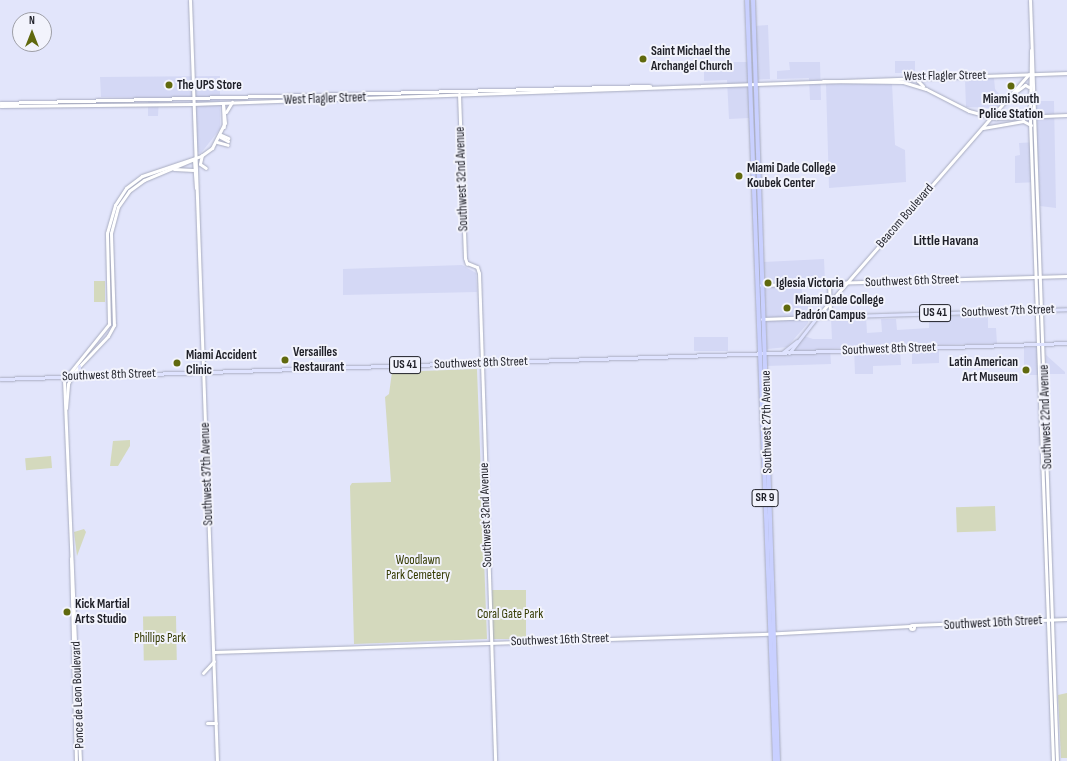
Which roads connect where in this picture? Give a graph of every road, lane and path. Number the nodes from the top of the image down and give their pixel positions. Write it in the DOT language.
graph roads {
  1 [pos="190,0"];
  2 [pos="747,0"];
  3 [pos="752,0"];
  4 [pos="1030,0"];
  5 [pos="748,18"];
  6 [pos="753,23"];
  7 [pos="748,27"];
  8 [pos="1031,50"];
  9 [pos="1067,73"];
  10 [pos="1029,74"];
  11 [pos="1034,74"];
  12 [pos="962,75"];
  13 [pos="822,80"];
  14 [pos="750,83"];
  15 [pos="755,83"];
  16 [pos="629,85"];
  17 [pos="650,86"];
  18 [pos="1029,87"];
  19 [pos="623,89"];
  20 [pos="926,89"];
  21 [pos="455,91"];
  22 [pos="474,92"];
  23 [pos="1014,93"];
  24 [pos="459,94"];
  25 [pos="129,100"];
  26 [pos="98,101"];
  27 [pos="192,102"];
  28 [pos="223,102"];
  29 [pos="232,102"];
  30 [pos="0,103"];
  31 [pos="216,103"];
  32 [pos="121,104"];
  33 [pos="91,105"];
  34 [pos="0,106"];
  35 [pos="224,111"];
  36 [pos="1067,115"];
  37 [pos="1035,116"];
  38 [pos="993,117"];
  39 [pos="1030,117"];
  40 [pos="1000,118"];
  41 [pos="1010,123"];
  42 [pos="1031,125"];
  43 [pos="983,128"];
  44 [pos="221,136"];
  45 [pos="217,142"];
  46 [pos="202,155"];
  47 [pos="194,159"];
  48 [pos="175,164"];
  49 [pos="206,168"];
  50 [pos="173,169"];
  51 [pos="193,170"];
  52 [pos="754,186"];
  53 [pos="196,188"];
  54 [pos="754,193"];
  55 [pos="759,193"];
  56 [pos="759,199"];
  57 [pos="117,200"];
  58 [pos="119,205"];
  59 [pos="112,216"];
  60 [pos="755,226"];
  61 [pos="760,231"];
  62 [pos="109,243"];
  63 [pos="756,254"];
  64 [pos="761,258"];
  65 [pos="108,270"];
  66 [pos="112,270"];
  67 [pos="1067,276"];
  68 [pos="1039,277"];
  69 [pos="108,278"];
  70 [pos="112,278"];
  71 [pos="829,283"];
  72 [pos="847,283"];
  73 [pos="762,285"];
  74 [pos="757,286"];
  75 [pos="109,296"];
  76 [pos="113,296"];
  77 [pos="830,302"];
  78 [pos="1067,309"];
  79 [pos="1038,310"];
  80 [pos="1043,310"];
  81 [pos="830,316"];
  82 [pos="817,317"];
  83 [pos="758,319"];
  84 [pos="764,319"];
  85 [pos="107,328"];
  86 [pos="111,331"];
  87 [pos="797,342"];
  88 [pos="1067,343"];
  89 [pos="1039,344"];
  90 [pos="1044,344"];
  91 [pos="782,353"];
  92 [pos="789,353"];
  93 [pos="759,354"];
  94 [pos="765,354"];
  95 [pos="482,362"];
  96 [pos="79,366"];
  97 [pos="204,372"];
  98 [pos="71,376"];
  99 [pos="80,376"];
  100 [pos="65,377"];
  101 [pos="0,379"];
  102 [pos="762,404"];
  103 [pos="66,408"];
  104 [pos="766,412"];
  105 [pos="763,454"];
  106 [pos="767,459"];
  107 [pos="764,467"];
  108 [pos="768,471"];
  109 [pos="71,558"];
  110 [pos="769,563"];
  111 [pos="1067,619"];
  112 [pos="1051,620"];
  113 [pos="772,633"];
  114 [pos="490,643"];
  115 [pos="214,652"];
  116 [pos="214,661"];
  117 [pos="203,673"];
  118 [pos="774,704"];
  119 [pos="207,723"];
  120 [pos="216,723"];
  121 [pos="76,761"];
  122 [pos="80,761"];
  123 [pos="217,761"];
  124 [pos="495,761"];
  125 [pos="775,761"];
  126 [pos="778,761"];
  127 [pos="1053,761"];
  128 [pos="1057,761"];
  1 -- 27 [label="main road, Southwest 37th Avenue"];
  2 -- 5 [label="highway, SR 9"];
  3 -- 6 [label="highway, SR 9"];
  4 -- 8 [label="main road"];
  5 -- 6 [label="highway"];
  5 -- 7 [label="highway, SR 9"];
  6 -- 7 [label="highway"];
  6 -- 15 [label="highway, SR 9"];
  7 -- 14 [label="highway, SR 9"];
  8 -- 10 [label="main road, Southwest 22nd Avenue"];
  8 -- 11 [label="main road, Southwest 22nd Avenue"];
  9 -- 11 [label="main road, West Flagler Street"];
  10 -- 11 [label="main road, West Flagler Street"];
  10 -- 12 [label="main road, West Flagler Street"];
  10 -- 18 [label="main road, Southwest 22nd Avenue"];
  10 -- 23 [label="main road, Beacom Boulevard"];
  11 -- 37 [label="main road, Southwest 22nd Avenue"];
  12 -- 13 [label="main road, West Flagler Street"];
  12 -- 20 [label="main road"];
  13 -- 15 [label="main road, West Flagler Street"];
  13 -- 20 [label="main road, West Flagler Street"];
  14 -- 15 [label="main road, West Flagler Street"];
  14 -- 17 [label="main road, West Flagler Street"];
  14 -- 52 [label="highway, Southwest 27th Avenue / SR 9"];
  15 -- 55 [label="highway, Southwest 27th Avenue / SR 9"];
  16 -- 17 [label="main road, West Flagler Street"];
  16 -- 19 [label="main road"];
  16 -- 22 [label="main road, West Flagler Street"];
  17 -- 19 [label="main road, West Flagler Street"];
  18 -- 23 [label="main road, Beacom Boulevard"];
  18 -- 39 [label="main road, Southwest 22nd Avenue"];
  19 -- 22 [label="main road, West Flagler Street"];
  20 -- 38 [label="main road, West Flagler Street"];
  21 -- 22 [label="main road, West Flagler Street"];
  21 -- 24 [label="main road"];
  21 -- 27 [label="main road, West Flagler Street"];
  22 -- 24 [label="main road, West Flagler Street"];
  23 -- 38 [label="main road, Beacom Boulevard"];
  24 -- 29 [label="main road, West Flagler Street"];
  24 -- 95 [label="main road, Southwest 32nd Avenue"];
  25 -- 26 [label="main road, West Flagler Street"];
  25 -- 27 [label="main road, West Flagler Street"];
  25 -- 32 [label="main road"];
  26 -- 30 [label="main road, West Flagler Street"];
  26 -- 33 [label="main road"];
  27 -- 31 [label="main road, West Flagler Street"];
  27 -- 32 [label="main road, West Flagler Street"];
  27 -- 47 [label="main road, Southwest 37th Avenue"];
  28 -- 29 [label="main road, West Flagler Street"];
  28 -- 31 [label="main road, West Flagler Street"];
  28 -- 35 [label="main road"];
  29 -- 35 [label="main road"];
  31 -- 35 [label="main road"];
  32 -- 33 [label="main road, West Flagler Street"];
  33 -- 34 [label="main road, West Flagler Street"];
  35 -- 44 [label="main road"];
  36 -- 37 [label="main road"];
  37 -- 39 [label="main road"];
  37 -- 68 [label="main road, Southwest 22nd Avenue"];
  38 -- 40 [label="main road, West Flagler Street"];
  38 -- 43 [label="main road, Beacom Boulevard"];
  39 -- 40 [label="main road"];
  39 -- 42 [label="main road, Southwest 22nd Avenue"];
  40 -- 41 [label="main road"];
  41 -- 42 [label="main road"];
  41 -- 43 [label="main road"];
  42 -- 68 [label="main road, Southwest 22nd Avenue"];
  43 -- 72 [label="main road, Beacom Boulevard"];
  44 -- 45 [label="main road"];
  44 -- 45 [label="main road"];
  45 -- 46 [label="main road"];
  46 -- 47 [label="main road"];
  46 -- 49 [label="main road"];
  47 -- 48 [label="main road"];
  47 -- 50 [label="main road"];
  47 -- 51 [label="main road, Southwest 37th Avenue"];
  47 -- 53 [label="main road, Southwest 37th Avenue"];
  48 -- 50 [label="main road"];
  48 -- 57 [label="main road"];
  50 -- 51 [label="main road"];
  50 -- 58 [label="main road"];
  51 -- 53 [label="main road, Southwest 37th Avenue"];
  52 -- 54 [label="highway, Southwest 27th Avenue / SR 9"];
  52 -- 55 [label="highway"];
  53 -- 97 [label="main road, Southwest 37th Avenue"];
  54 -- 56 [label="highway"];
  54 -- 60 [label="highway, Southwest 27th Avenue / SR 9"];
  55 -- 56 [label="highway, Southwest 27th Avenue / SR 9"];
  56 -- 61 [label="highway, Southwest 27th Avenue / SR 9"];
  57 -- 58 [label="main road"];
  57 -- 59 [label="main road"];
  58 -- 59 [label="main road"];
  59 -- 62 [label="main road"];
  60 -- 61 [label="highway"];
  60 -- 63 [label="highway, Southwest 27th Avenue / SR 9"];
  61 -- 64 [label="highway, Southwest 27th Avenue / SR 9"];
  62 -- 65 [label="main road"];
  62 -- 66 [label="main road"];
  63 -- 64 [label="highway"];
  63 -- 74 [label="highway, Southwest 27th Avenue / SR 9"];
  64 -- 73 [label="highway, Southwest 27th Avenue / SR 9"];
  65 -- 66 [label="main road"];
  65 -- 69 [label="main road"];
  66 -- 70 [label="main road"];
  67 -- 68 [label="main road, Southwest 6th Street"];
  68 -- 72 [label="main road, Southwest 6th Street"];
  68 -- 79 [label="main road, Southwest 22nd Avenue"];
  68 -- 80 [label="main road, Southwest 22nd Avenue"];
  69 -- 70 [label="main road"];
  69 -- 75 [label="main road"];
  70 -- 76 [label="main road"];
  71 -- 72 [label="main road, Southwest 6th Street"];
  71 -- 73 [label="main road, Southwest 6th Street"];
  71 -- 77 [label="main road"];
  72 -- 77 [label="main road, Beacom Boulevard"];
  73 -- 74 [label="main road, Southwest 6th Street"];
  73 -- 84 [label="highway, Southwest 27th Avenue / SR 9"];
  74 -- 83 [label="highway, Southwest 27th Avenue / SR 9"];
  75 -- 76 [label="main road"];
  75 -- 85 [label="main road"];
  76 -- 86 [label="main road"];
  77 -- 81 [label="main road"];
  77 -- 82 [label="main road, Beacom Boulevard"];
  78 -- 80 [label="main road, Southwest 7th Street / US 41"];
  79 -- 80 [label="main road, Southwest 7th Street / US 41"];
  79 -- 81 [label="main road, Southwest 7th Street / US 41"];
  79 -- 89 [label="main road, Southwest 22nd Avenue"];
  80 -- 90 [label="main road, Southwest 22nd Avenue"];
  81 -- 82 [label="main road, Southwest 7th Street / US 41"];
  82 -- 84 [label="main road, Southwest 7th Street"];
  82 -- 87 [label="main road, Beacom Boulevard"];
  83 -- 84 [label="main road, Southwest 7th Street"];
  83 -- 93 [label="highway, Southwest 27th Avenue / SR 9"];
  84 -- 94 [label="highway, Southwest 27th Avenue / SR 9"];
  85 -- 86 [label="main road"];
  85 -- 100 [label="main road"];
  86 -- 96 [label="main road, Ponce de Leon Boulevard"];
  87 -- 91 [label="main road, Beacom Boulevard"];
  87 -- 92 [label="main road, Beacom Boulevard"];
  88 -- 90 [label="main road, Southwest 8th Street / US 41"];
  89 -- 90 [label="main road, Southwest 8th Street / US 41"];
  89 -- 92 [label="main road, Southwest 8th Street / US 41"];
  89 -- 112 [label="main road, Southwest 22nd Avenue"];
  90 -- 112 [label="main road, Southwest 22nd Avenue"];
  91 -- 92 [label="main road, Southwest 8th Street / US 41"];
  91 -- 94 [label="main road, Southwest 8th Street / US 41"];
  93 -- 94 [label="main road, Southwest 8th Street / US 41"];
  93 -- 95 [label="main road, Southwest 8th Street / US 41"];
  93 -- 102 [label="highway, Southwest 27th Avenue / SR 9"];
  94 -- 104 [label="highway, Southwest 27th Avenue / SR 9"];
  95 -- 97 [label="main road, Southwest 8th Street / US 41"];
  95 -- 114 [label="main road, Southwest 32nd Avenue"];
  96 -- 98 [label="main road, Ponce de Leon Boulevard"];
  96 -- 99 [label="main road"];
  97 -- 99 [label="main road, Southwest 8th Street / US 41"];
  97 -- 115 [label="main road, Southwest 37th Avenue"];
  98 -- 99 [label="main road, Southwest 8th Street / US 41"];
  98 -- 100 [label="main road, Southwest 8th Street / US 41"];
  98 -- 103 [label="main road, Ponce de Leon Boulevard"];
  100 -- 101 [label="main road, Southwest 8th Street / US 41"];
  100 -- 103 [label="main road, Ponce de Leon Boulevard"];
  102 -- 104 [label="highway"];
  102 -- 105 [label="highway, Southwest 27th Avenue / SR 9"];
  103 -- 109 [label="main road, Ponce de Leon Boulevard"];
  104 -- 106 [label="highway, Southwest 27th Avenue / SR 9"];
  105 -- 106 [label="highway"];
  105 -- 107 [label="highway, Southwest 27th Avenue / SR 9"];
  106 -- 108 [label="highway, Southwest 27th Avenue / SR 9"];
  107 -- 108 [label="highway"];
  107 -- 110 [label="highway, Southwest 27th Avenue / SR 9"];
  108 -- 110 [label="highway, Southwest 27th Avenue / SR 9"];
  109 -- 121 [label="main road, Ponce de Leon Boulevard"];
  109 -- 122 [label="main road, Ponce de Leon Boulevard"];
  110 -- 113 [label="highway, Southwest 27th Avenue / SR 9"];
  111 -- 112 [label="main road, Southwest 16th Street"];
  112 -- 113 [label="main road, Southwest 16th Street"];
  112 -- 127 [label="main road, Southwest 22nd Avenue"];
  112 -- 128 [label="main road, Southwest 22nd Avenue"];
  113 -- 114 [label="main road, Southwest 16th Street"];
  113 -- 118 [label="highway, Southwest 27th Avenue / SR 9"];
  114 -- 115 [label="main road, Southwest 16th Street"];
  114 -- 124 [label="main road, Southwest 32nd Avenue"];
  115 -- 116 [label="main road, Southwest 37th Avenue"];
  116 -- 117 [label="main road"];
  116 -- 120 [label="main road, Southwest 37th Avenue"];
  118 -- 125 [label="highway, Southwest 27th Avenue / SR 9"];
  118 -- 126 [label="highway, Southwest 27th Avenue / SR 9"];
  119 -- 120 [label="main road"];
  120 -- 123 [label="main road, Southwest 37th Avenue"];
}
